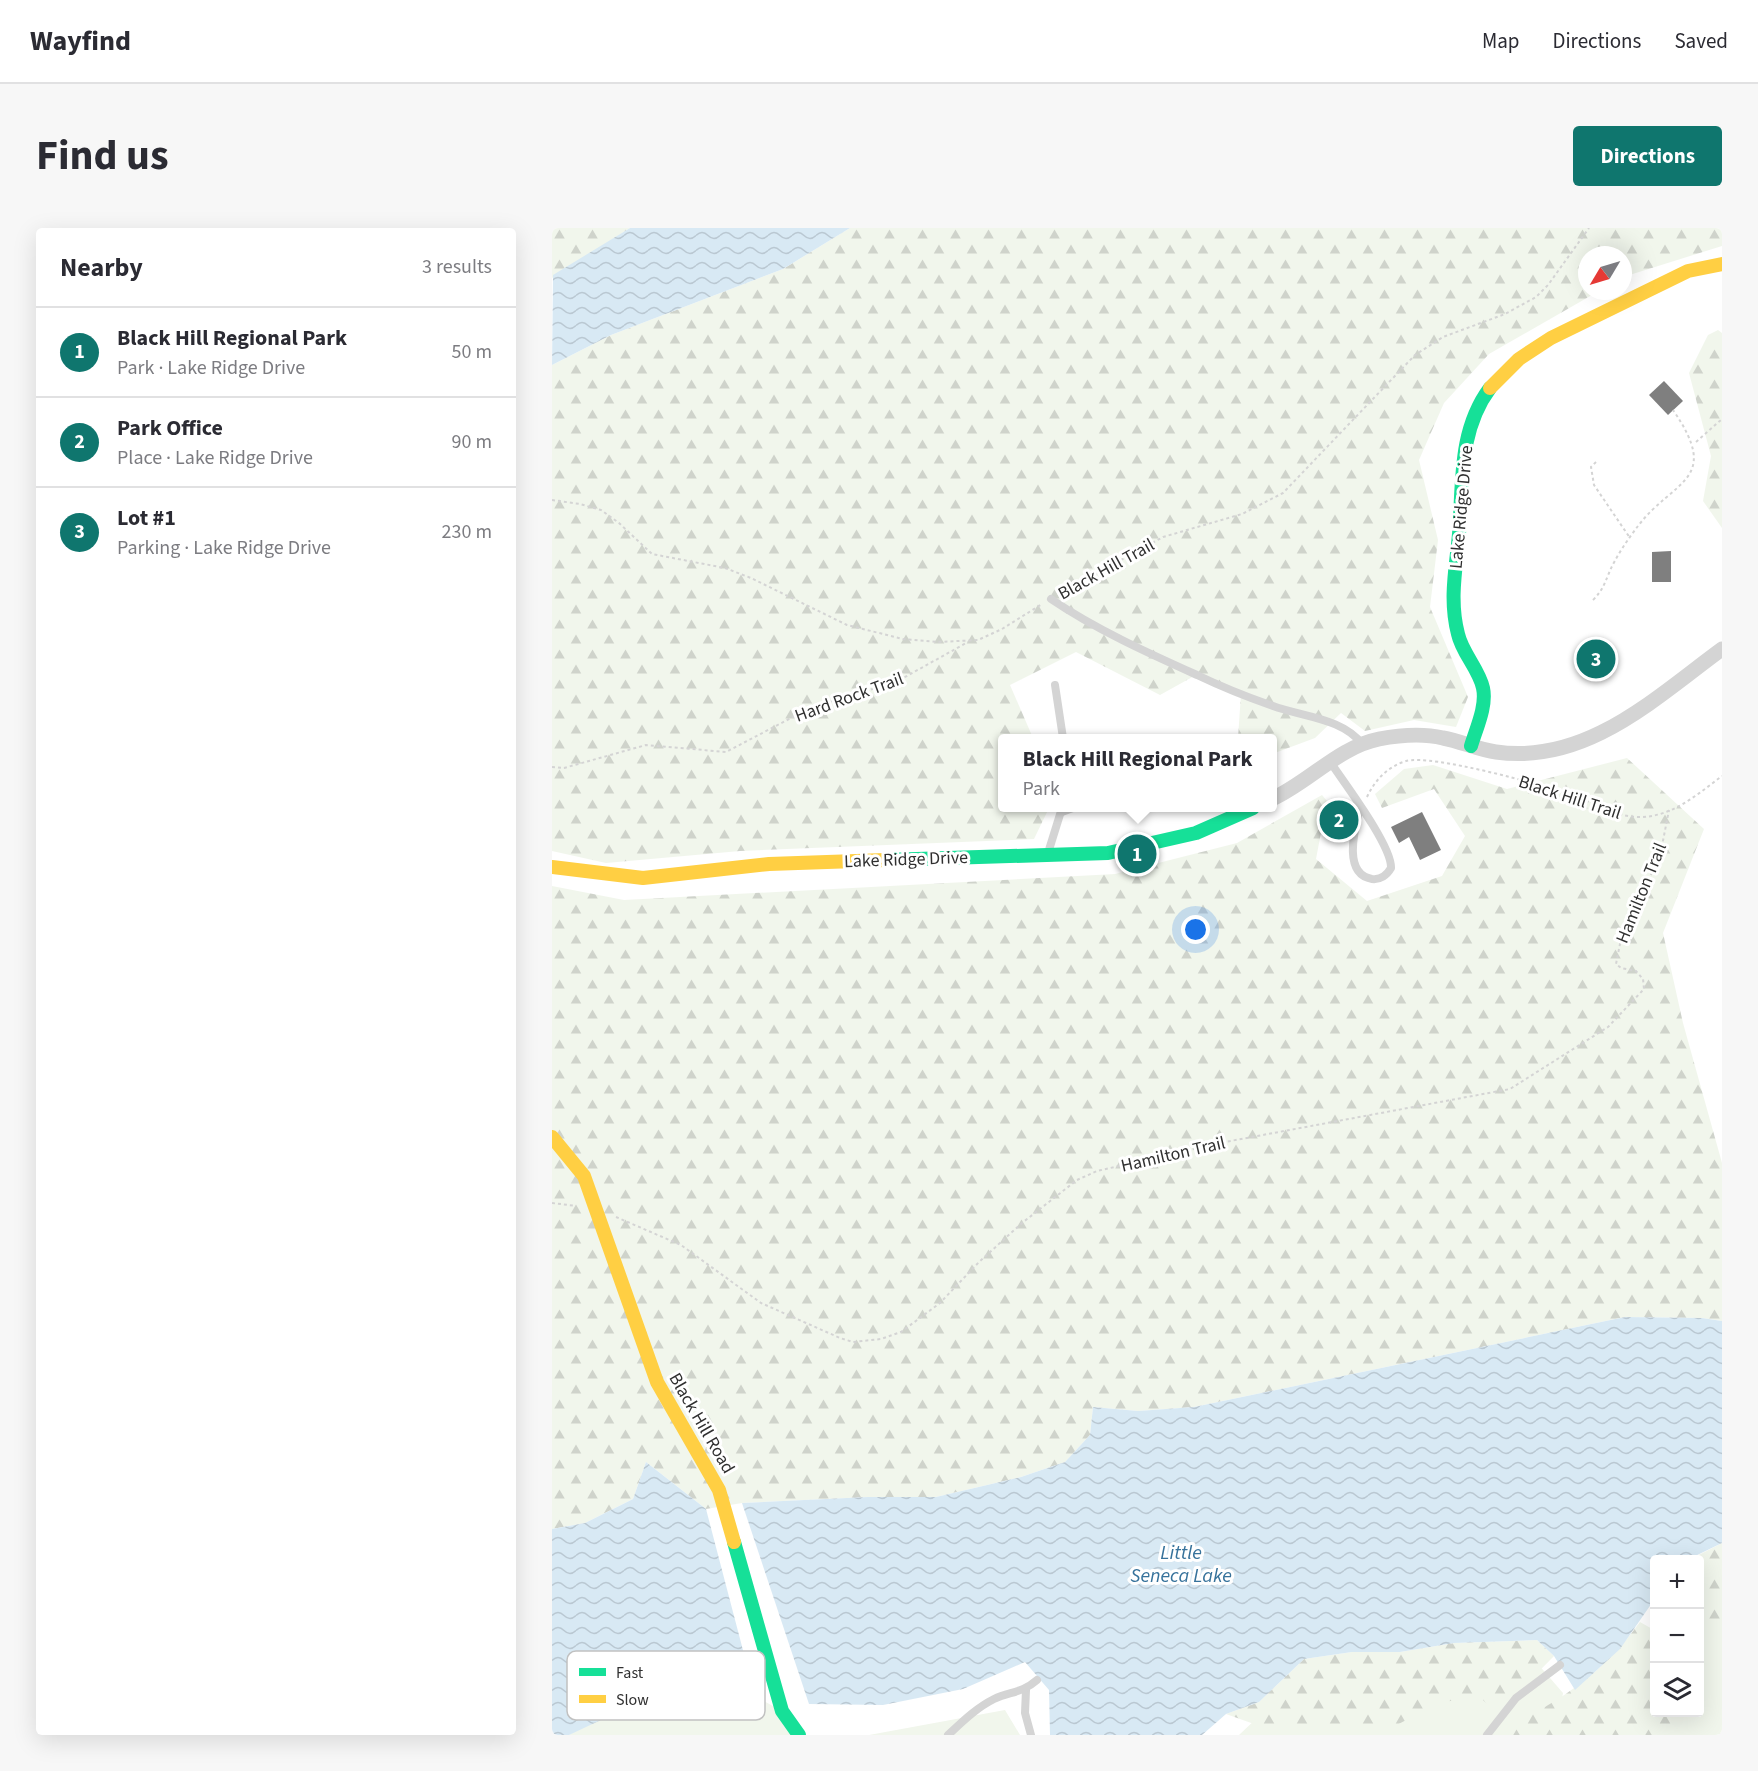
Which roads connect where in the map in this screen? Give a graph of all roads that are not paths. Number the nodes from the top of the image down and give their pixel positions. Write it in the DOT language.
graph roads {
  1 [pos="1722,264"];
  2 [pos="1051,599"];
  3 [pos="1722,649"];
  4 [pos="1055,685"];
  5 [pos="1062,734"];
  6 [pos="1363,745"];
  7 [pos="1471,746"];
  8 [pos="1331,763"];
  9 [pos="1277,797"];
  10 [pos="1360,807"];
  11 [pos="1061,812"];
  12 [pos="1242,812"];
  13 [pos="1048,855"];
  14 [pos="552,867"];
  15 [pos="552,1137"];
  16 [pos="765,1651"];
  17 [pos="765,1652"];
  18 [pos="1560,1665"];
  19 [pos="1037,1680"];
  20 [pos="1026,1690"];
  21 [pos="799,1735"];
  22 [pos="948,1735"];
  23 [pos="1031,1735"];
  24 [pos="1487,1735"];
  1 -- 7 [label="street, Lake Ridge Drive"];
  2 -- 6 [label="lane"];
  3 -- 7 [label="street"];
  4 -- 5 [label="lane"];
  6 -- 7 [label="street"];
  6 -- 8 [label="street"];
  8 -- 9 [label="street"];
  8 -- 10 [label="lane"];
  10 -- 10 [label="lane"];
  11 -- 13 [label="lane"];
  12 -- 13 [label="street, Lake Ridge Drive"];
  13 -- 14 [label="street, Lake Ridge Drive"];
  15 -- 16 [label="street, Black Hill Road"];
  17 -- 21 [label="street, Black Hill Road"];
  18 -- 24 [label="lane"];
  19 -- 20 [label="lane"];
  20 -- 22 [label="lane"];
  20 -- 23 [label="lane"];
}
